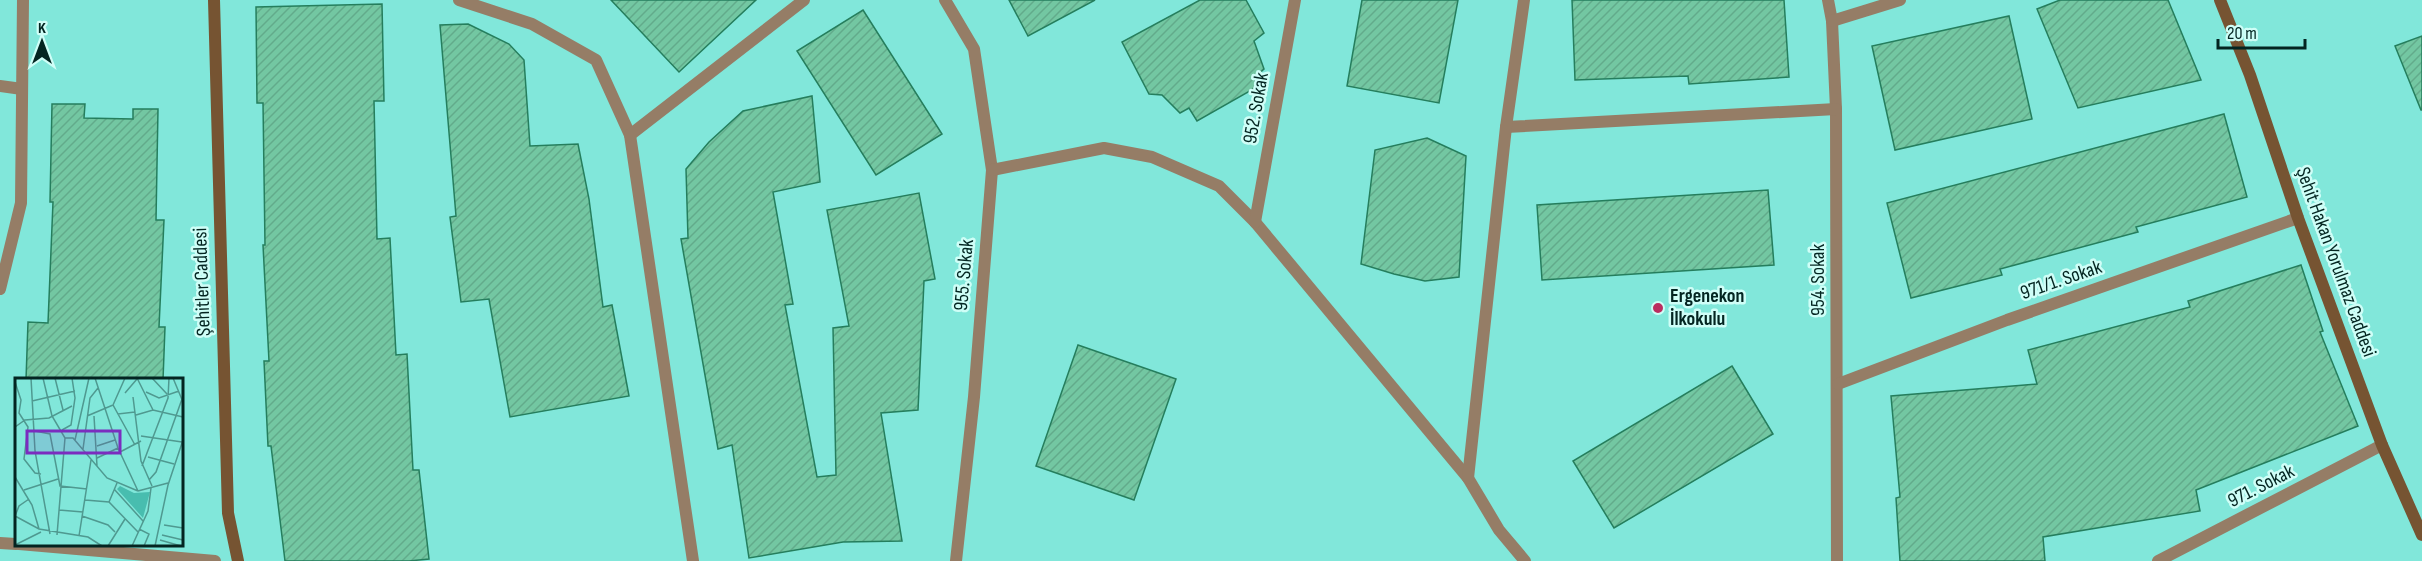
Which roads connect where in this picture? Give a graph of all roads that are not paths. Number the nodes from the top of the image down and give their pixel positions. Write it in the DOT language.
graph roads {
  1 [pos="22,0"];
  2 [pos="214,0"];
  3 [pos="459,0"];
  4 [pos="804,0"];
  5 [pos="945,0"];
  6 [pos="1295,0"];
  7 [pos="1524,0"];
  8 [pos="1828,0"];
  9 [pos="1900,0"];
  10 [pos="2220,0"];
  11 [pos="1832,21"];
  12 [pos="0,86"];
  13 [pos="22,89"];
  14 [pos="1836,109"];
  15 [pos="1506,128"];
  16 [pos="630,135"];
  17 [pos="992,170"];
  18 [pos="2298,218"];
  19 [pos="1255,222"];
  20 [pos="0,289"];
  21 [pos="1838,384"];
  22 [pos="2382,445"];
  23 [pos="1467,478"];
  24 [pos="2421,532"];
  25 [pos="0,543"];
  26 [pos="15,544"];
  27 [pos="41,546"];
  28 [pos="215,561"];
  29 [pos="238,561"];
  30 [pos="693,561"];
  31 [pos="956,561"];
  32 [pos="1525,561"];
  33 [pos="1837,561"];
  34 [pos="2158,561"];
  1 -- 13 [label="street"];
  2 -- 29 [label="street, Şehitler Caddesi"];
  3 -- 16 [label="street"];
  4 -- 16 [label="street"];
  5 -- 17 [label="street, 955. Sokak"];
  6 -- 19 [label="street, 952. Sokak"];
  7 -- 15 [label="street"];
  8 -- 11 [label="street, 954. Sokak"];
  9 -- 11 [label="street"];
  10 -- 18 [label="street, Şehit Hakan Yorulmaz Caddesi"];
  11 -- 14 [label="street, 954. Sokak"];
  12 -- 13 [label="street"];
  13 -- 20 [label="street"];
  14 -- 15 [label="street"];
  14 -- 21 [label="street, 954. Sokak"];
  15 -- 23 [label="street"];
  16 -- 30 [label="street"];
  17 -- 19 [label="street"];
  17 -- 31 [label="street, 955. Sokak"];
  18 -- 21 [label="street, 971/1. Sokak"];
  18 -- 22 [label="street, Şehit Hakan Yorulmaz Caddesi"];
  19 -- 23 [label="street"];
  21 -- 33 [label="street, 954. Sokak"];
  22 -- 24 [label="street, Şehit Hakan Yorulmaz Caddesi"];
  22 -- 34 [label="street, 971. Sokak"];
  23 -- 32 [label="street"];
  25 -- 26 [label="street"];
  27 -- 28 [label="street"];
}
